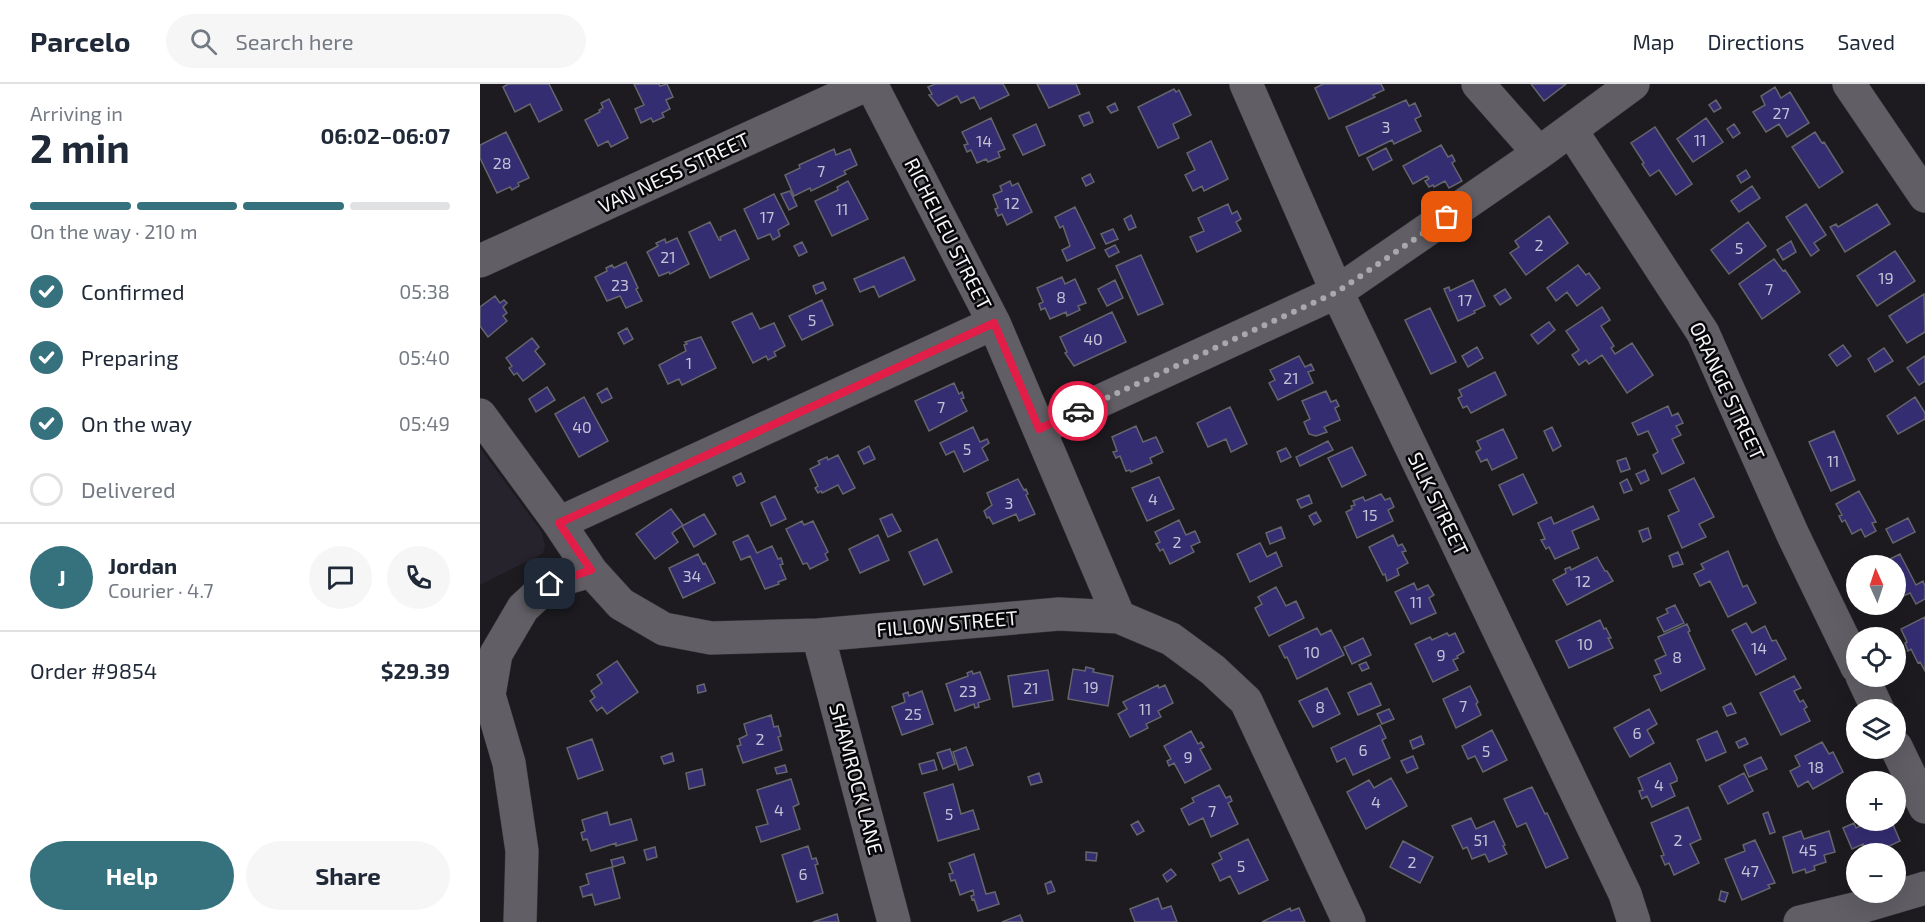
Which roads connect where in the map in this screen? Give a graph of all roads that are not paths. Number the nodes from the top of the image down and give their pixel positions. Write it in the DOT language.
graph roads {
  1 [pos="870,84"];
  2 [pos="1246,84"];
  3 [pos="1478,84"];
  4 [pos="1633,84"];
  5 [pos="1849,84"];
  6 [pos="1571,130"];
  7 [pos="1539,153"];
  8 [pos="1925,196"];
  9 [pos="480,261"];
  10 [pos="1337,292"];
  11 [pos="994,323"];
  12 [pos="480,416"];
  13 [pos="1039,429"];
  14 [pos="559,523"];
  15 [pos="591,570"];
  16 [pos="1119,617"];
  17 [pos="818,635"];
  18 [pos="1846,644"];
  19 [pos="1902,759"];
  20 [pos="1925,807"];
  21 [pos="1925,888"];
  22 [pos="520,922"];
  23 [pos="894,922"];
  24 [pos="1349,922"];
  25 [pos="1634,922"];
  26 [pos="1800,922"];
  1 -- 9 [label="street, VAN NESS STREET"];
  1 -- 11 [label="street, RICHELIEU STREET"];
  2 -- 10 [label="street, SILK STREET"];
  3 -- 7 [label="street"];
  4 -- 6 [label="street"];
  5 -- 8 [label="street"];
  6 -- 7 [label="street"];
  6 -- 18 [label="street, ORANGE STREET"];
  7 -- 10 [label="street"];
  10 -- 13 [label="street"];
  10 -- 25 [label="street, SILK STREET"];
  11 -- 13 [label="street, RICHELIEU STREET"];
  11 -- 14 [label="street"];
  12 -- 14 [label="street, FILLOW STREET"];
  13 -- 16 [label="street, RICHELIEU STREET"];
  14 -- 15 [label="street, FILLOW STREET"];
  15 -- 17 [label="street, FILLOW STREET"];
  15 -- 22 [label="street"];
  16 -- 17 [label="street, FILLOW STREET"];
  16 -- 24 [label="street, FILLOW STREET"];
  17 -- 23 [label="street, SHAMROCK LANE"];
  19 -- 20 [label="street"];
  21 -- 26 [label="street"];
}
